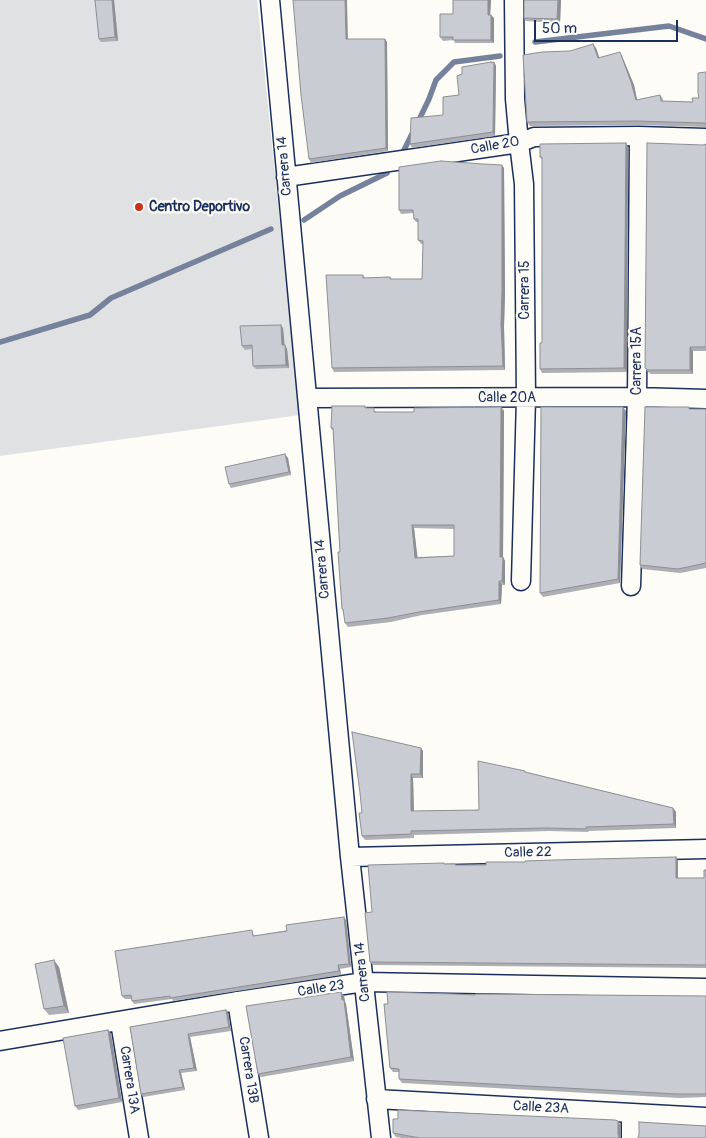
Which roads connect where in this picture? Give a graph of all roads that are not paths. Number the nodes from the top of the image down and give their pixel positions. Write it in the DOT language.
graph roads {
  1 [pos="270,0"];
  2 [pos="514,0"];
  3 [pos="639,136"];
  4 [pos="706,138"];
  5 [pos="519,143"];
  6 [pos="286,176"];
  7 [pos="637,397"];
  8 [pos="308,398"];
  9 [pos="526,398"];
  10 [pos="706,399"];
  11 [pos="521,581"];
  12 [pos="631,586"];
  13 [pos="706,849"];
  14 [pos="350,857"];
  15 [pos="364,982"];
  16 [pos="706,988"];
  17 [pos="237,1002"];
  18 [pos="120,1022"];
  19 [pos="0,1041"];
  20 [pos="376,1099"];
  21 [pos="630,1113"];
  22 [pos="706,1117"];
  23 [pos="138,1138"];
  24 [pos="258,1138"];
  25 [pos="381,1138"];
  26 [pos="631,1138"];
  1 -- 6 [label="street, Carrera 14"];
  2 -- 5 [label="street, Carrera 15"];
  3 -- 4 [label="street, Calle 20"];
  3 -- 5 [label="street, Calle 20"];
  3 -- 7 [label="street, Carrera 15A"];
  5 -- 6 [label="street, Calle 20"];
  5 -- 9 [label="street, Carrera 15"];
  6 -- 8 [label="street, Carrera 14"];
  7 -- 9 [label="street, Calle 20A"];
  7 -- 10 [label="street, Calle 20A"];
  7 -- 12 [label="street, Carrera 15A"];
  8 -- 9 [label="street, Calle 20A"];
  8 -- 14 [label="street, Carrera 14"];
  9 -- 11 [label="street, Carrera 15"];
  13 -- 14 [label="street, Calle 22"];
  14 -- 15 [label="street, Carrera 14"];
  15 -- 16 [label="street, Calle 23"];
  15 -- 17 [label="street, Calle 23"];
  15 -- 20 [label="street, Carrera 14"];
  17 -- 18 [label="street, Calle 23"];
  17 -- 24 [label="street, Carrera 13B"];
  18 -- 19 [label="street, Calle 23"];
  18 -- 23 [label="street, Carrera 13A"];
  20 -- 21 [label="street, Calle 23A"];
  20 -- 25 [label="street, Carrera 14"];
  21 -- 22 [label="street, Calle 23A"];
  21 -- 26 [label="street"];
}
